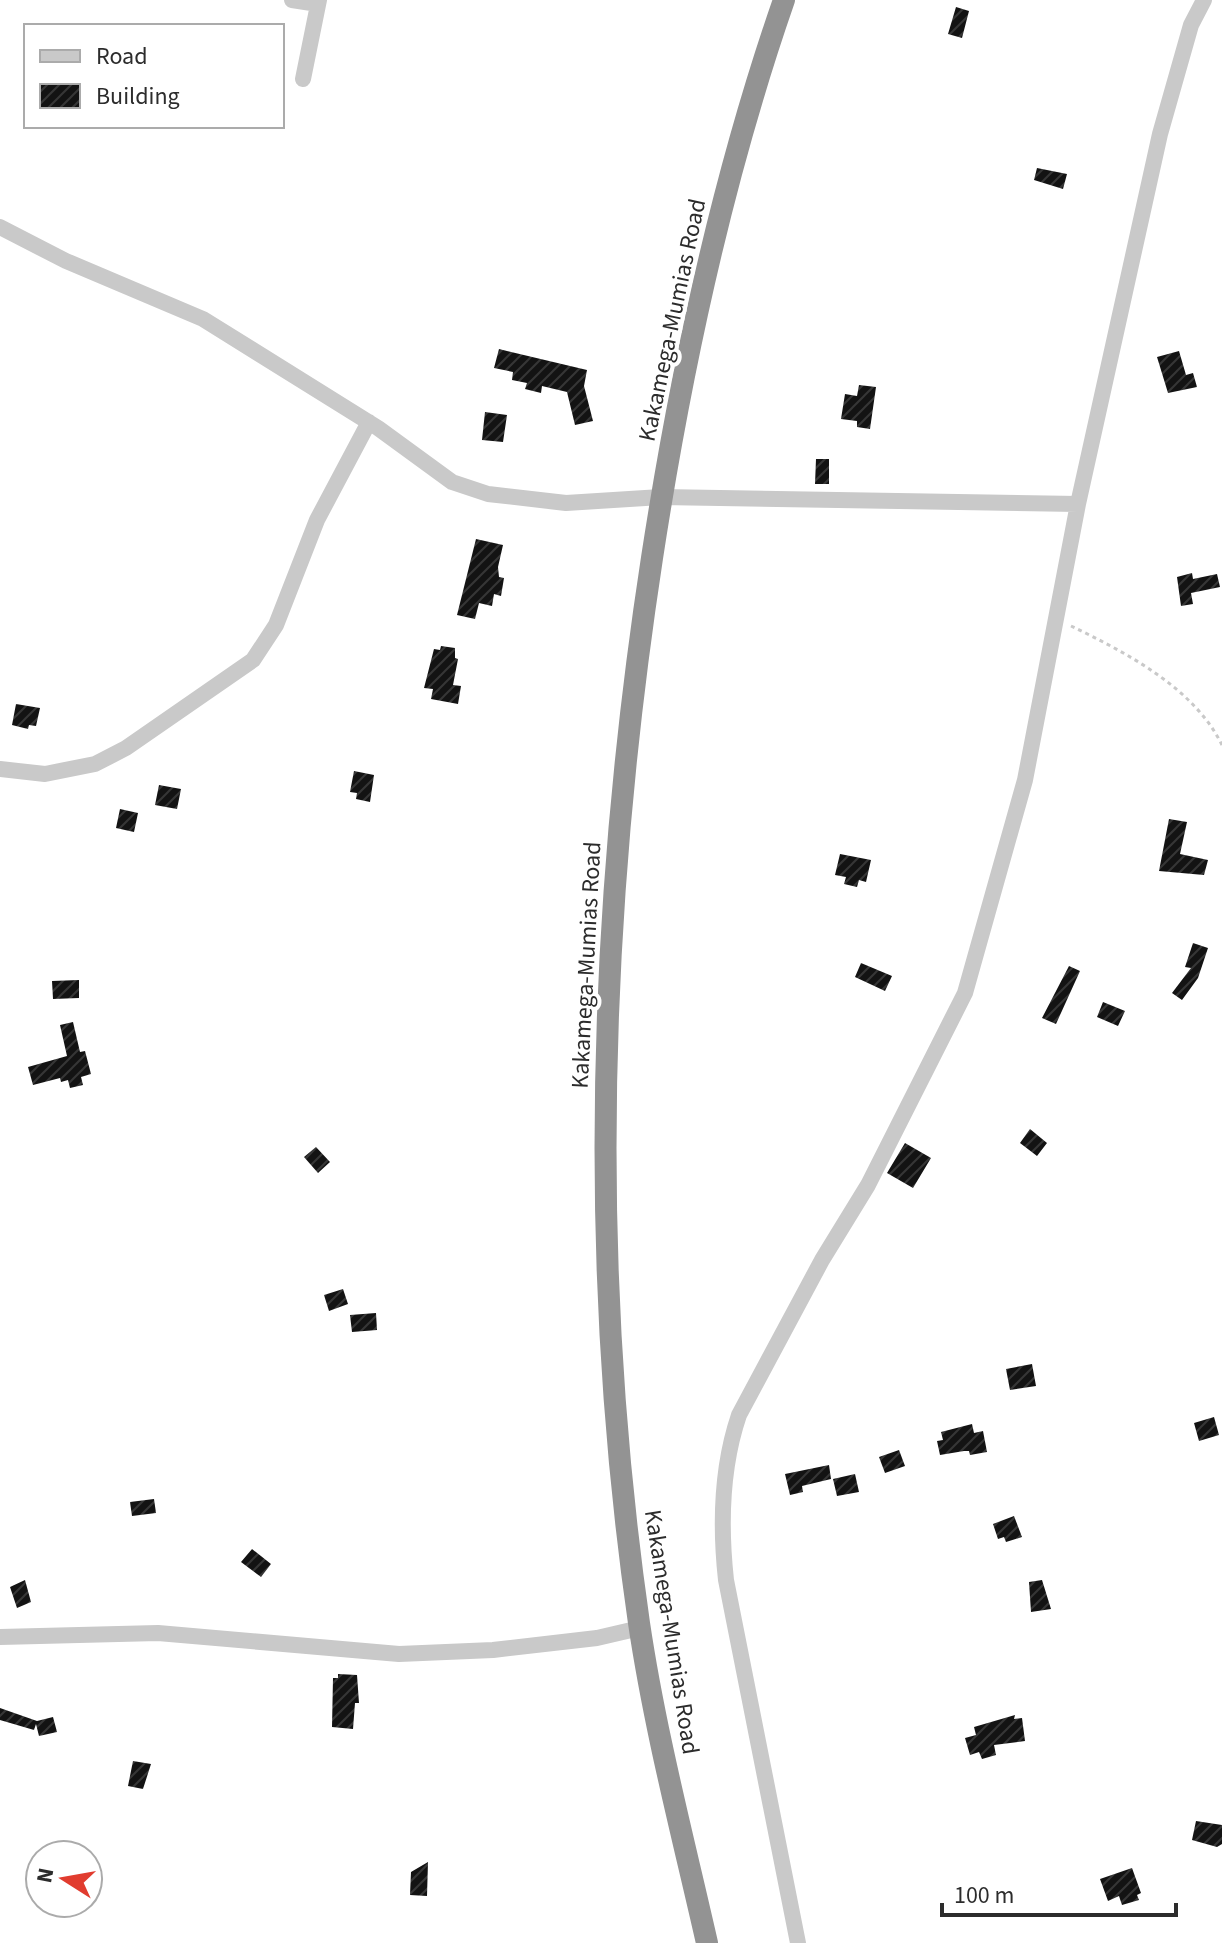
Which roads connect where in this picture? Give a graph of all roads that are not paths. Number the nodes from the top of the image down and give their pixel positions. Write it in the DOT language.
graph roads {
  1 [pos="292,0"];
  2 [pos="784,0"];
  3 [pos="1204,0"];
  4 [pos="318,2"];
  5 [pos="303,79"];
  6 [pos="0,227"];
  7 [pos="369,422"];
  8 [pos="661,497"];
  9 [pos="1078,504"];
  10 [pos="0,769"];
  11 [pos="640,1628"];
  12 [pos="0,1637"];
  13 [pos="707,1943"];
  14 [pos="798,1943"];
  1 -- 4 [label="street"];
  2 -- 8 [label="highway, Kakamega-Mumias Road"];
  3 -- 9 [label="street"];
  4 -- 5 [label="street"];
  6 -- 7 [label="street"];
  7 -- 8 [label="street"];
  7 -- 10 [label="street"];
  8 -- 9 [label="street"];
  8 -- 11 [label="highway, Kakamega-Mumias Road"];
  9 -- 14 [label="street"];
  11 -- 12 [label="street"];
  11 -- 13 [label="highway, Kakamega-Mumias Road"];
}
